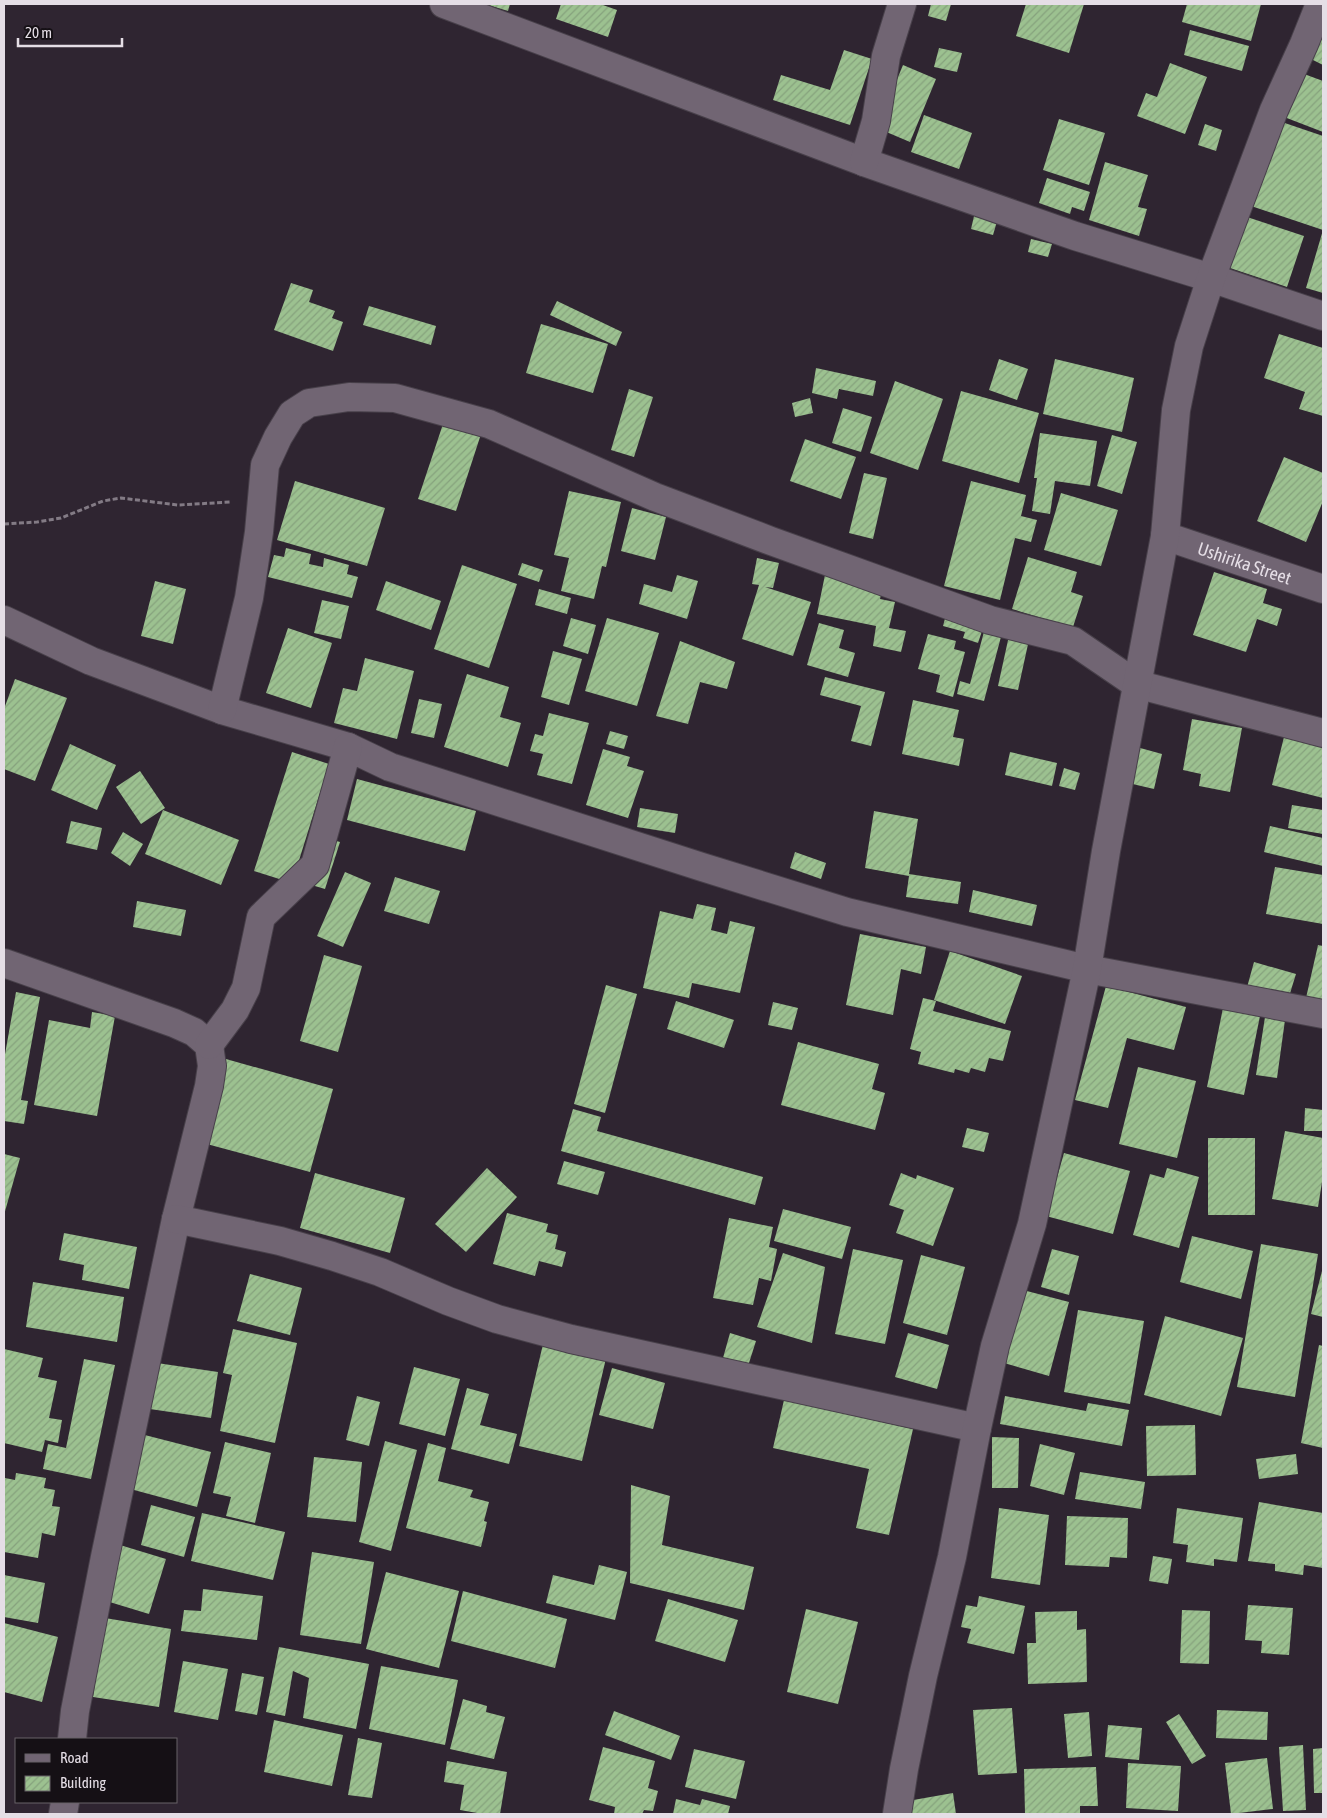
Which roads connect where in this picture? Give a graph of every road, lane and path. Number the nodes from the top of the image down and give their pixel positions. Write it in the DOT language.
graph roads {
  1 [pos="444,4"];
  2 [pos="902,4"];
  3 [pos="1320,4"];
  4 [pos="864,162"];
  5 [pos="1211,278"];
  6 [pos="1323,316"];
  7 [pos="262,498"];
  8 [pos="4,524"];
  9 [pos="1165,536"];
  10 [pos="1323,589"];
  11 [pos="4,620"];
  12 [pos="1136,684"];
  13 [pos="222,710"];
  14 [pos="1323,733"];
  15 [pos="348,747"];
  16 [pos="4,963"];
  17 [pos="1087,969"];
  18 [pos="1323,1014"];
  19 [pos="209,1045"];
  20 [pos="176,1219"];
  21 [pos="977,1428"];
  22 [pos="72,1738"];
  23 [pos="897,1814"];
  1 -- 4 [label="street"];
  2 -- 4 [label="street"];
  3 -- 5 [label="street"];
  4 -- 5 [label="street"];
  5 -- 6 [label="street"];
  5 -- 9 [label="street"];
  7 -- 8 [label="path"];
  7 -- 12 [label="street"];
  7 -- 13 [label="street"];
  9 -- 10 [label="street, Ushirika Street"];
  9 -- 12 [label="street"];
  11 -- 13 [label="street"];
  12 -- 14 [label="street"];
  12 -- 17 [label="street"];
  13 -- 15 [label="street"];
  15 -- 17 [label="street"];
  15 -- 19 [label="street"];
  16 -- 19 [label="street"];
  17 -- 18 [label="street"];
  17 -- 21 [label="street"];
  19 -- 20 [label="street"];
  20 -- 21 [label="street"];
  20 -- 22 [label="street"];
  21 -- 23 [label="street"];
}
